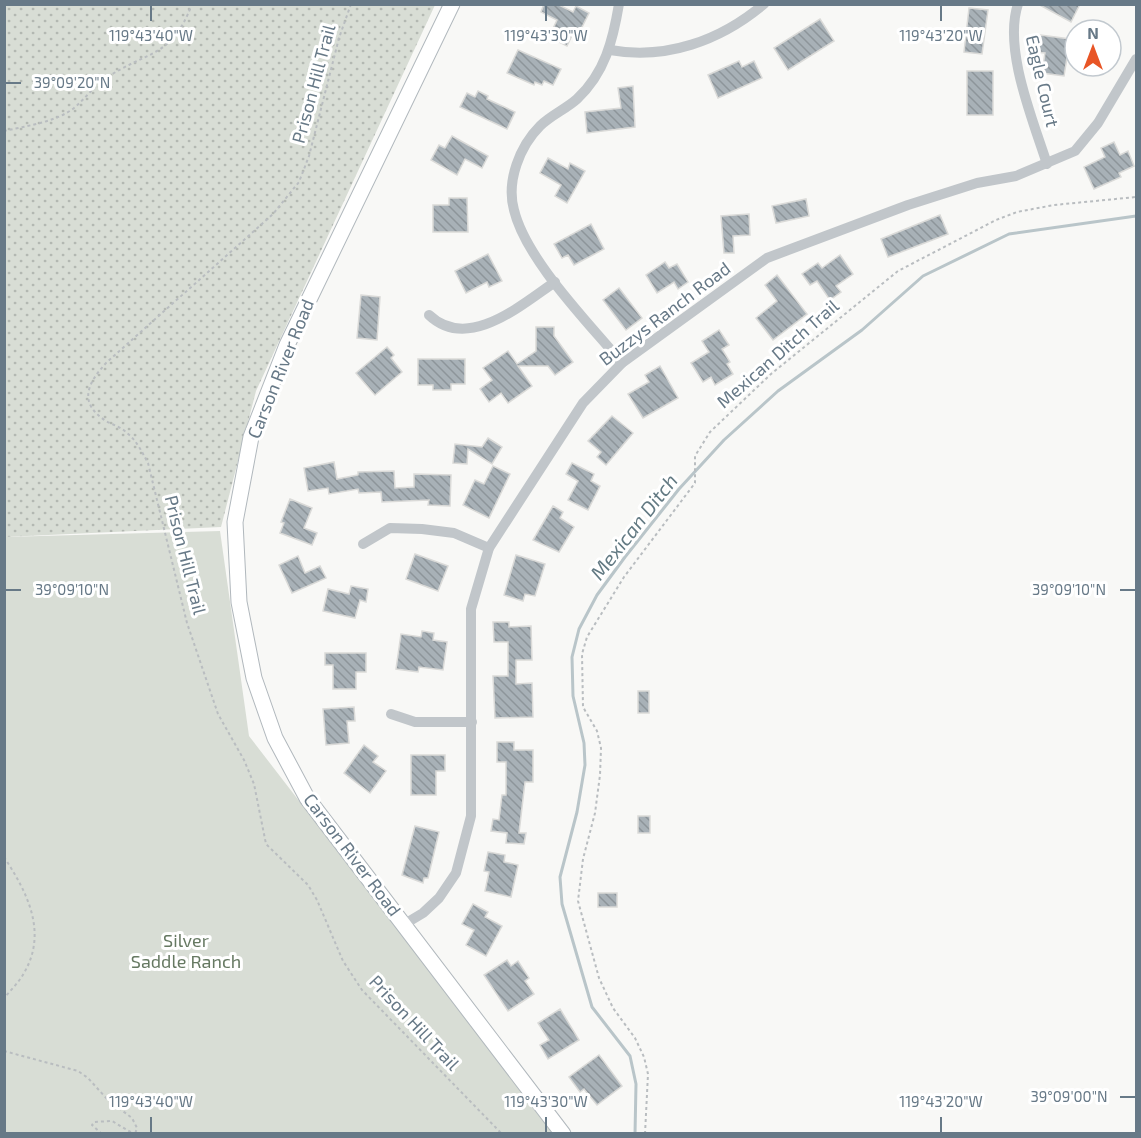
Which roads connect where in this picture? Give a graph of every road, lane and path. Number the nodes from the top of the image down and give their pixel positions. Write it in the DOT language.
graph roads {
  1 [pos="192,4"];
  2 [pos="351,4"];
  3 [pos="452,4"];
  4 [pos="619,4"];
  5 [pos="764,4"];
  6 [pos="1018,4"];
  7 [pos="610,50"];
  8 [pos="1137,59"];
  9 [pos="4,131"];
  10 [pos="1047,164"];
  11 [pos="1137,197"];
  12 [pos="555,282"];
  13 [pos="429,315"];
  14 [pos="622,363"];
  15 [pos="363,544"];
  16 [pos="489,548"];
  17 [pos="391,714"];
  18 [pos="472,722"];
  19 [pos="4,857"];
  20 [pos="403,925"];
  21 [pos="4,998"];
  22 [pos="4,1051"];
  23 [pos="102,1134"];
  24 [pos="135,1134"];
  25 [pos="502,1134"];
  26 [pos="563,1134"];
  27 [pos="645,1134"];
  1 -- 9 [label="path"];
  2 -- 25 [label="path, Prison Hill Trail"];
  3 -- 20 [label="street, Carson River Road"];
  4 -- 7 [label="street"];
  5 -- 7 [label="street"];
  6 -- 10 [label="street, Eagle Court"];
  7 -- 12 [label="street"];
  8 -- 10 [label="street, Buzzys Ranch Road"];
  10 -- 14 [label="street, Buzzys Ranch Road"];
  11 -- 27 [label="path, Mexican Ditch Trail"];
  12 -- 13 [label="street"];
  12 -- 14 [label="street"];
  14 -- 16 [label="street, Buzzys Ranch Road"];
  15 -- 16 [label="street"];
  16 -- 18 [label="street, Buzzys Ranch Road"];
  17 -- 18 [label="street"];
  18 -- 20 [label="street, Buzzys Ranch Road"];
  19 -- 21 [label="path"];
  20 -- 26 [label="street, Carson River Road"];
  22 -- 24 [label="path"];
  23 -- 24 [label="path"];
}
